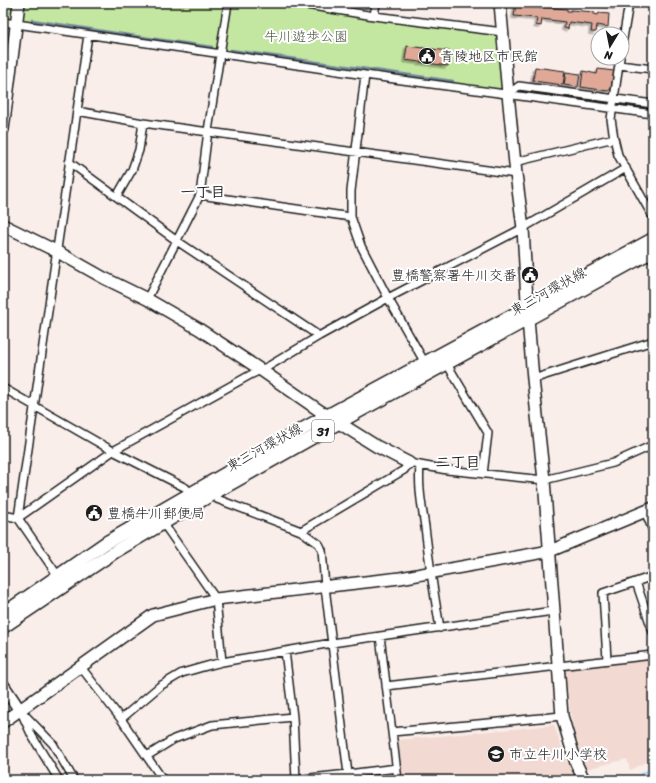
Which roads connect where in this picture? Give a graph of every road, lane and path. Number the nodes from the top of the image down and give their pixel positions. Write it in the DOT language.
graph roads {
  1 [pos="19,3"];
  2 [pos="228,3"];
  3 [pos="294,3"];
  4 [pos="376,3"];
  5 [pos="500,3"];
  6 [pos="629,3"];
  7 [pos="374,16"];
  8 [pos="3,22"];
  9 [pos="17,24"];
  10 [pos="625,26"];
  11 [pos="503,32"];
  12 [pos="88,35"];
  13 [pos="220,54"];
  14 [pos="630,64"];
  15 [pos="618,66"];
  16 [pos="653,69"];
  17 [pos="365,75"];
  18 [pos="508,94"];
  19 [pos="614,98"];
  20 [pos="653,104"];
  21 [pos="613,108"];
  22 [pos="77,111"];
  23 [pos="653,114"];
  24 [pos="143,123"];
  25 [pos="3,129"];
  26 [pos="208,131"];
  27 [pos="614,138"];
  28 [pos="355,152"];
  29 [pos="69,162"];
  30 [pos="515,162"];
  31 [pos="626,168"];
  32 [pos="516,174"];
  33 [pos="200,195"];
  34 [pos="117,196"];
  35 [pos="351,217"];
  36 [pos="653,217"];
  37 [pos="3,225"];
  38 [pos="523,228"];
  39 [pos="653,239"];
  40 [pos="177,241"];
  41 [pos="56,251"];
  42 [pos="653,251"];
  43 [pos="388,298"];
  44 [pos="147,299"];
  45 [pos="527,313"];
  46 [pos="319,336"];
  47 [pos="653,341"];
  48 [pos="425,363"];
  49 [pos="448,364"];
  50 [pos="262,370"];
  51 [pos="533,379"];
  52 [pos="3,388"];
  53 [pos="34,406"];
  54 [pos="333,419"];
  55 [pos="653,445"];
  56 [pos="113,451"];
  57 [pos="414,464"];
  58 [pos="483,474"];
  59 [pos="544,480"];
  60 [pos="214,492"];
  61 [pos="190,494"];
  62 [pos="649,510"];
  63 [pos="3,515"];
  64 [pos="18,518"];
  65 [pos="163,523"];
  66 [pos="301,531"];
  67 [pos="653,531"];
  68 [pos="550,551"];
  69 [pos="431,573"];
  70 [pos="58,576"];
  71 [pos="653,576"];
  72 [pos="636,582"];
  73 [pos="325,587"];
  74 [pos="216,599"];
  75 [pos="553,611"];
  76 [pos="3,614"];
  77 [pos="3,627"];
  78 [pos="440,628"];
  79 [pos="653,632"];
  80 [pos="380,636"];
  81 [pos="332,643"];
  82 [pos="284,651"];
  83 [pos="653,655"];
  84 [pos="607,660"];
  85 [pos="222,662"];
  86 [pos="80,666"];
  87 [pos="558,666"];
  88 [pos="3,685"];
  89 [pos="386,686"];
  90 [pos="19,709"];
  91 [pos="562,716"];
  92 [pos="293,717"];
  93 [pos="121,719"];
  94 [pos="3,722"];
  95 [pos="392,732"];
  96 [pos="147,756"];
  97 [pos="397,768"];
  98 [pos="348,774"];
  99 [pos="59,780"];
  100 [pos="74,780"];
  101 [pos="163,780"];
  102 [pos="292,780"];
  103 [pos="296,780"];
  104 [pos="398,780"];
  105 [pos="584,780"];
  1 -- 9 [label="street"];
  2 -- 13 [label="street"];
  3 -- 7 [label="street"];
  4 -- 7 [label="street"];
  5 -- 11 [label="street"];
  6 -- 10 [label="street"];
  7 -- 11 [label="street"];
  8 -- 9 [label="street"];
  9 -- 12 [label="street"];
  9 -- 25 [label="street"];
  11 -- 18 [label="street"];
  12 -- 13 [label="street"];
  12 -- 22 [label="street"];
  13 -- 17 [label="street"];
  13 -- 26 [label="street"];
  14 -- 16 [label="street"];
  15 -- 19 [label="street"];
  17 -- 18 [label="street"];
  17 -- 28 [label="street"];
  18 -- 19 [label="street"];
  18 -- 21 [label="street"];
  18 -- 30 [label="street"];
  19 -- 20 [label="street"];
  19 -- 21 [label="street"];
  21 -- 23 [label="street"];
  21 -- 27 [label="street"];
  22 -- 24 [label="street"];
  22 -- 29 [label="street"];
  24 -- 26 [label="street"];
  24 -- 34 [label="street"];
  26 -- 28 [label="street"];
  26 -- 33 [label="street"];
  27 -- 30 [label="street"];
  27 -- 31 [label="street"];
  28 -- 32 [label="street"];
  28 -- 35 [label="street"];
  29 -- 34 [label="street"];
  29 -- 41 [label="street"];
  30 -- 32 [label="street"];
  31 -- 36 [label="street"];
  31 -- 38 [label="street"];
  32 -- 38 [label="street"];
  33 -- 35 [label="street"];
  33 -- 40 [label="street"];
  34 -- 40 [label="street"];
  35 -- 43 [label="street"];
  37 -- 41 [label="street"];
  38 -- 43 [label="street"];
  38 -- 45 [label="street"];
  39 -- 45 [label="main road, 東三河環状線 / 31"];
  40 -- 44 [label="street"];
  40 -- 46 [label="street"];
  41 -- 44 [label="street"];
  41 -- 53 [label="street"];
  42 -- 45 [label="main road, 東三河環状線 / 31"];
  43 -- 46 [label="street"];
  43 -- 48 [label="street"];
  44 -- 50 [label="street"];
  45 -- 48 [label="main road, 東三河環状線 / 31"];
  45 -- 49 [label="main road, 東三河環状線 / 31"];
  45 -- 51 [label="street"];
  46 -- 50 [label="street"];
  47 -- 51 [label="street"];
  48 -- 54 [label="main road, 東三河環状線 / 31"];
  49 -- 54 [label="main road, 東三河環状線 / 31"];
  49 -- 58 [label="street"];
  50 -- 54 [label="street"];
  50 -- 56 [label="street"];
  51 -- 59 [label="street"];
  52 -- 53 [label="street"];
  53 -- 56 [label="street"];
  53 -- 64 [label="street"];
  54 -- 57 [label="street"];
  54 -- 60 [label="main road, 東三河環状線 / 31"];
  54 -- 61 [label="main road, 東三河環状線 / 31"];
  55 -- 59 [label="street"];
  56 -- 61 [label="street"];
  56 -- 64 [label="street"];
  57 -- 58 [label="street"];
  57 -- 66 [label="street"];
  57 -- 69 [label="street"];
  58 -- 59 [label="street"];
  59 -- 68 [label="street"];
  60 -- 65 [label="main road, 東三河環状線 / 31"];
  60 -- 66 [label="street"];
  61 -- 70 [label="main road, 東三河環状線 / 31"];
  62 -- 67 [label="street"];
  62 -- 68 [label="street"];
  63 -- 64 [label="street"];
  64 -- 70 [label="street"];
  65 -- 74 [label="street"];
  65 -- 77 [label="main road, 東三河環状線 / 31"];
  66 -- 73 [label="street"];
  68 -- 69 [label="street"];
  68 -- 75 [label="street"];
  69 -- 73 [label="street"];
  69 -- 78 [label="street"];
  70 -- 76 [label="main road, 東三河環状線 / 31"];
  71 -- 72 [label="street"];
  72 -- 79 [label="street"];
  72 -- 84 [label="street"];
  73 -- 74 [label="street"];
  73 -- 81 [label="street"];
  74 -- 85 [label="street"];
  74 -- 86 [label="street"];
  75 -- 78 [label="street"];
  75 -- 87 [label="street"];
  78 -- 80 [label="street"];
  80 -- 81 [label="street"];
  80 -- 89 [label="street"];
  81 -- 82 [label="street"];
  81 -- 98 [label="street"];
  82 -- 85 [label="street"];
  82 -- 92 [label="street"];
  83 -- 84 [label="street"];
  84 -- 87 [label="street"];
  85 -- 93 [label="street"];
  86 -- 90 [label="street"];
  86 -- 93 [label="street"];
  87 -- 89 [label="street"];
  87 -- 91 [label="street"];
  88 -- 90 [label="street"];
  89 -- 95 [label="street"];
  90 -- 94 [label="street"];
  90 -- 99 [label="street"];
  90 -- 100 [label="street"];
  91 -- 95 [label="street"];
  91 -- 105 [label="street"];
  92 -- 96 [label="street"];
  92 -- 103 [label="street"];
  93 -- 96 [label="street"];
  95 -- 97 [label="street"];
  96 -- 101 [label="street"];
  97 -- 98 [label="street"];
  97 -- 104 [label="street"];
  98 -- 103 [label="street"];
  102 -- 103 [label="street"];
}
